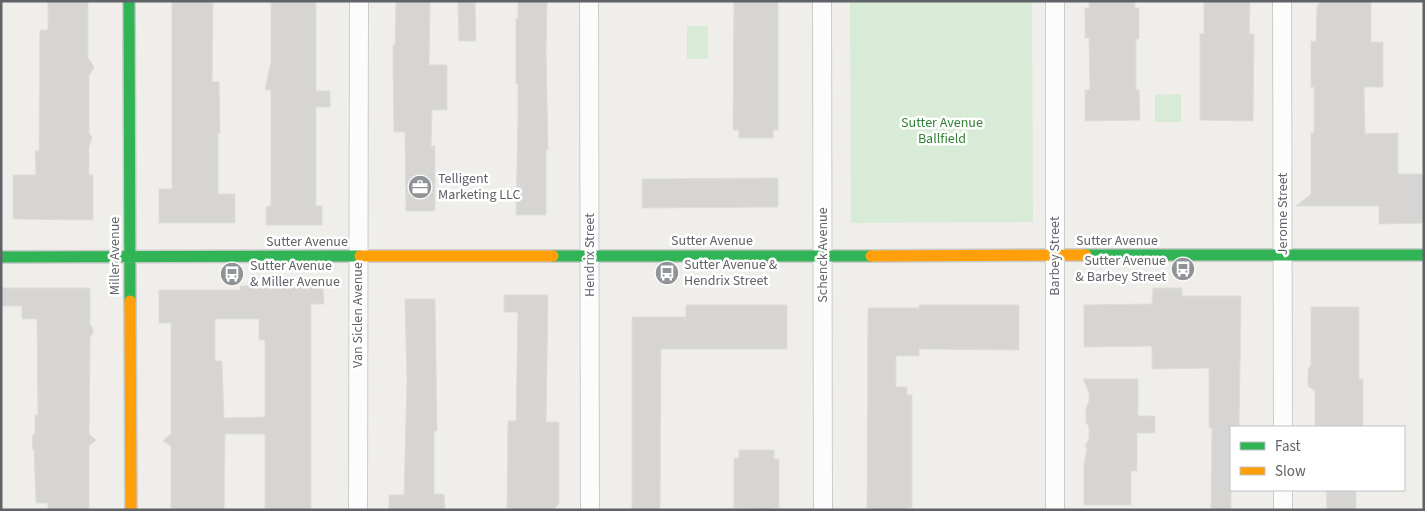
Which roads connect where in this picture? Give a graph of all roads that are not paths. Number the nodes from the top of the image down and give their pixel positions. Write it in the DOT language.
graph roads {
  1 [pos="129,1"];
  2 [pos="359,1"];
  3 [pos="590,1"];
  4 [pos="822,1"];
  5 [pos="1055,1"];
  6 [pos="1282,1"];
  7 [pos="358,256"];
  8 [pos="590,256"];
  9 [pos="823,256"];
  10 [pos="1055,256"];
  11 [pos="1283,256"];
  12 [pos="1424,256"];
  13 [pos="1,257"];
  14 [pos="130,257"];
  15 [pos="1283,426"];
  16 [pos="1283,491"];
  17 [pos="131,510"];
  18 [pos="358,510"];
  19 [pos="590,510"];
  20 [pos="823,510"];
  21 [pos="1055,510"];
  22 [pos="1283,510"];
  1 -- 14 [label="street, Miller Avenue"];
  2 -- 7 [label="street, Van Siclen Avenue"];
  3 -- 8 [label="street, Hendrix Street"];
  4 -- 9 [label="street, Schenck Avenue"];
  5 -- 10 [label="street, Barbey Street"];
  6 -- 11 [label="street, Jerome Street"];
  7 -- 8 [label="street, Sutter Avenue"];
  7 -- 14 [label="street, Sutter Avenue"];
  7 -- 18 [label="street, Van Siclen Avenue"];
  8 -- 9 [label="street, Sutter Avenue"];
  8 -- 19 [label="street, Hendrix Street"];
  9 -- 10 [label="street, Sutter Avenue"];
  9 -- 20 [label="street, Schenck Avenue"];
  10 -- 11 [label="street, Sutter Avenue"];
  10 -- 21 [label="street, Barbey Street"];
  11 -- 12 [label="street, Sutter Avenue"];
  11 -- 15 [label="street, Jerome Street"];
  13 -- 14 [label="street, Sutter Avenue"];
  14 -- 17 [label="street, Miller Avenue"];
  16 -- 22 [label="street"];
}
